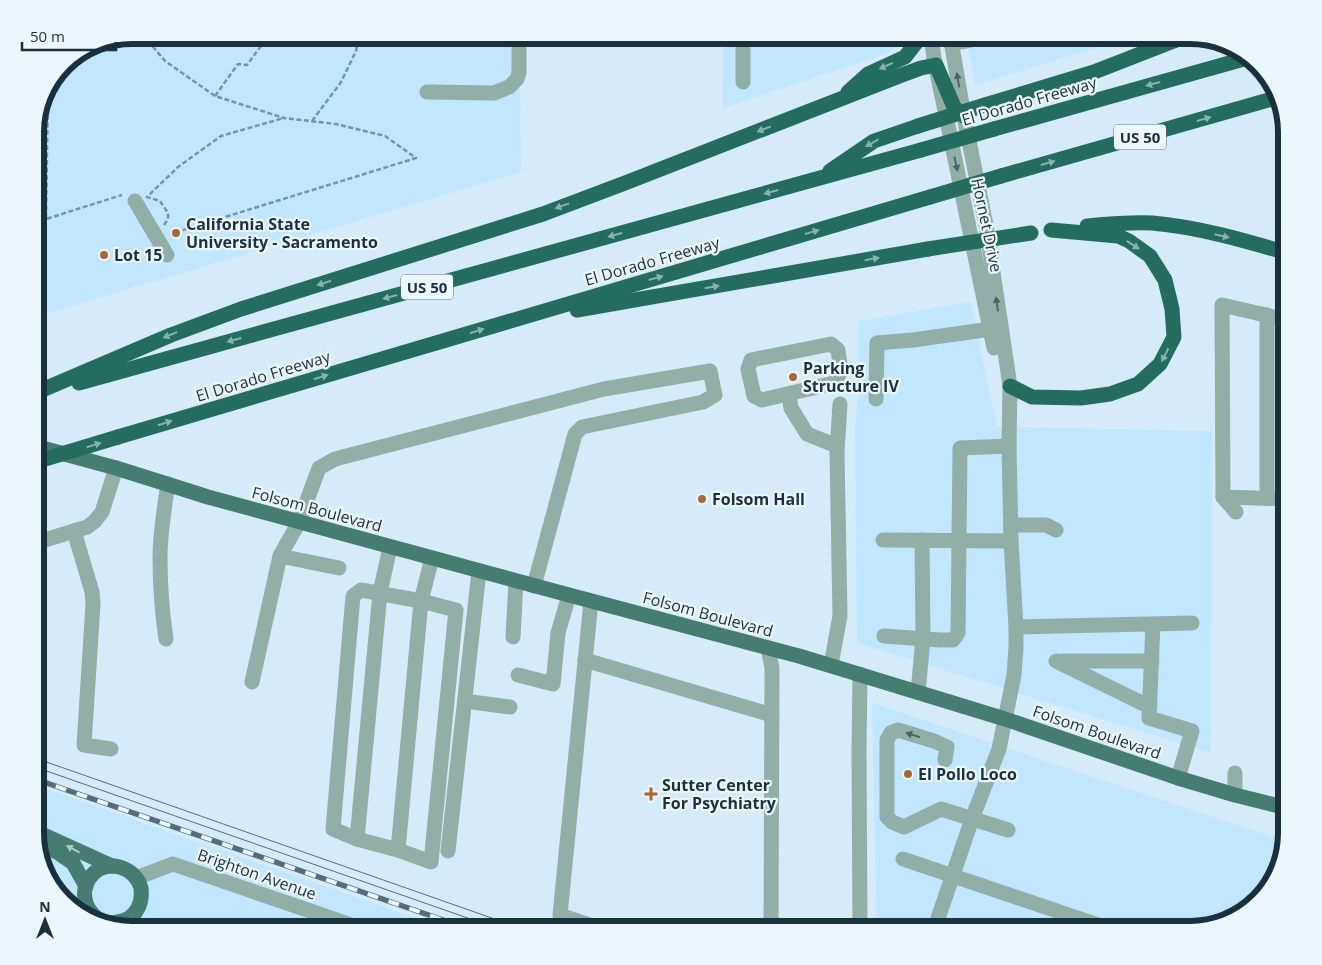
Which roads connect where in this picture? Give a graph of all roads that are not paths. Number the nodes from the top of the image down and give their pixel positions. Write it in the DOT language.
graph roads {
  1 [pos="518,44"];
  2 [pos="743,44"];
  3 [pos="915,44"];
  4 [pos="933,44"];
  5 [pos="951,44"];
  6 [pos="1166,44"];
  7 [pos="1241,60"];
  8 [pos="936,65"];
  9 [pos="743,82"];
  10 [pos="427,92"];
  11 [pos="842,98"];
  12 [pos="1272,100"];
  13 [pos="964,116"];
  14 [pos="818,179"];
  15 [pos="137,197"];
  16 [pos="1052,230"];
  17 [pos="1278,250"];
  18 [pos="167,255"];
  19 [pos="1267,315"];
  20 [pos="1278,318"];
  21 [pos="509,322"];
  22 [pos="990,329"];
  23 [pos="1010,386"];
  24 [pos="44,390"];
  25 [pos="44,392"];
  26 [pos="789,394"];
  27 [pos="876,399"];
  28 [pos="840,404"];
  29 [pos="1009,423"];
  30 [pos="837,446"];
  31 [pos="1009,446"];
  32 [pos="44,448"];
  33 [pos="44,459"];
  34 [pos="116,468"];
  35 [pos="168,484"];
  36 [pos="1223,497"];
  37 [pos="1267,498"];
  38 [pos="1278,499"];
  39 [pos="1236,512"];
  40 [pos="299,522"];
  41 [pos="1011,525"];
  42 [pos="1056,530"];
  43 [pos="74,531"];
  44 [pos="44,540"];
  45 [pos="883,540"];
  46 [pos="922,540"];
  47 [pos="959,540"];
  48 [pos="1011,540"];
  49 [pos="390,547"];
  50 [pos="280,556"];
  51 [pos="432,558"];
  52 [pos="339,568"];
  53 [pos="480,571"];
  54 [pos="516,581"];
  55 [pos="534,586"];
  56 [pos="380,593"];
  57 [pos="569,595"];
  58 [pos="590,601"];
  59 [pos="421,602"];
  60 [pos="1192,623"];
  61 [pos="1153,624"];
  62 [pos="1016,627"];
  63 [pos="884,636"];
  64 [pos="513,637"];
  65 [pos="166,639"];
  66 [pos="923,639"];
  67 [pos="768,648"];
  68 [pos="585,660"];
  69 [pos="1152,661"];
  70 [pos="831,666"];
  71 [pos="860,674"];
  72 [pos="518,675"];
  73 [pos="252,682"];
  74 [pos="918,692"];
  75 [pos="464,701"];
  76 [pos="510,707"];
  77 [pos="1150,707"];
  78 [pos="772,714"];
  79 [pos="1005,719"];
  80 [pos="110,749"];
  81 [pos="945,760"];
  82 [pos="1236,773"];
  83 [pos="1178,778"];
  84 [pos="1236,795"];
  85 [pos="1278,806"];
  86 [pos="972,819"];
  87 [pos="1008,830"];
  88 [pos="44,835"];
  89 [pos="357,839"];
  90 [pos="45,847"];
  91 [pos="398,850"];
  92 [pos="448,850"];
  93 [pos="903,859"];
  94 [pos="112,866"];
  95 [pos="952,876"];
  96 [pos="136,878"];
  97 [pos="86,886"];
  98 [pos="89,909"];
  99 [pos="131,916"];
  100 [pos="123,920"];
  101 [pos="135,921"];
  102 [pos="340,921"];
  103 [pos="578,921"];
  104 [pos="771,921"];
  105 [pos="860,921"];
  106 [pos="937,921"];
  107 [pos="1086,921"];
  1 -- 10 [label="street"];
  2 -- 9 [label="street"];
  3 -- 11 [label="highway, one-way"];
  4 -- 8 [label="street, Hornet Drive"];
  13 -- 5 [label="street, Hornet Drive, one-way"];
  6 -- 14 [label="highway, one-way, bridge"];
  7 -- 14 [label="highway, El Dorado Freeway / US 50, one-way, bridge"];
  8 -- 11 [label="highway"];
  8 -- 13 [label="highway"];
  8 -- 22 [label="street, Hornet Drive, one-way"];
  11 -- 24 [label="highway, one-way"];
  21 -- 12 [label="highway, El Dorado Freeway / US 50, one-way, bridge"];
  23 -- 13 [label="street, Hornet Drive, one-way"];
  14 -- 25 [label="highway, El Dorado Freeway / US 50, one-way"];
  15 -- 18 [label="street"];
  16 -- 17 [label="highway, one-way"];
  21 -- 16 [label="highway, one-way, bridge"];
  16 -- 23 [label="highway, one-way"];
  19 -- 20 [label="street"];
  19 -- 36 [label="street"];
  19 -- 37 [label="street"];
  33 -- 21 [label="highway, El Dorado Freeway / US 50, one-way, bridge"];
  22 -- 27 [label="street"];
  22 -- 29 [label="street, Hornet Drive"];
  23 -- 29 [label="street, Hornet Drive"];
  26 -- 26 [label="street"];
  26 -- 30 [label="street"];
  28 -- 30 [label="street"];
  29 -- 31 [label="street, Hornet Drive"];
  30 -- 70 [label="street"];
  31 -- 41 [label="street, Hornet Drive"];
  31 -- 47 [label="street"];
  32 -- 34 [label="main road, Folsom Boulevard"];
  34 -- 35 [label="main road, Folsom Boulevard"];
  34 -- 43 [label="street"];
  35 -- 40 [label="main road, Folsom Boulevard"];
  35 -- 65 [label="street"];
  36 -- 37 [label="street"];
  36 -- 39 [label="street"];
  37 -- 38 [label="street"];
  40 -- 49 [label="main road, Folsom Boulevard"];
  40 -- 50 [label="street"];
  40 -- 55 [label="street"];
  41 -- 42 [label="street"];
  41 -- 48 [label="street, Hornet Drive"];
  43 -- 44 [label="street"];
  43 -- 80 [label="street"];
  45 -- 46 [label="street"];
  46 -- 47 [label="street"];
  46 -- 66 [label="street"];
  47 -- 48 [label="street"];
  47 -- 66 [label="street"];
  48 -- 62 [label="street, Hornet Drive"];
  49 -- 51 [label="main road, Folsom Boulevard"];
  49 -- 56 [label="street"];
  50 -- 52 [label="street"];
  50 -- 73 [label="street"];
  51 -- 53 [label="main road, Folsom Boulevard"];
  51 -- 59 [label="street"];
  53 -- 54 [label="main road, Folsom Boulevard"];
  53 -- 75 [label="street"];
  54 -- 55 [label="main road, Folsom Boulevard"];
  54 -- 64 [label="street"];
  55 -- 57 [label="main road, Folsom Boulevard"];
  56 -- 59 [label="street"];
  56 -- 89 [label="street"];
  56 -- 89 [label="street"];
  57 -- 58 [label="main road, Folsom Boulevard"];
  57 -- 72 [label="street"];
  58 -- 67 [label="main road, Folsom Boulevard"];
  58 -- 68 [label="street"];
  59 -- 91 [label="street"];
  59 -- 91 [label="street"];
  60 -- 61 [label="street"];
  61 -- 62 [label="street"];
  61 -- 69 [label="street"];
  62 -- 79 [label="street, Hornet Drive"];
  63 -- 66 [label="street"];
  66 -- 74 [label="street"];
  67 -- 70 [label="main road, Folsom Boulevard"];
  67 -- 78 [label="street"];
  68 -- 78 [label="street"];
  68 -- 103 [label="street"];
  69 -- 77 [label="street"];
  69 -- 77 [label="street"];
  70 -- 71 [label="main road, Folsom Boulevard"];
  71 -- 74 [label="main road, Folsom Boulevard"];
  71 -- 105 [label="street"];
  74 -- 79 [label="main road, Folsom Boulevard"];
  75 -- 76 [label="street"];
  75 -- 92 [label="street"];
  77 -- 83 [label="street"];
  78 -- 104 [label="street"];
  79 -- 83 [label="main road, Folsom Boulevard"];
  79 -- 86 [label="street, Hornet Drive"];
  81 -- 86 [label="street, one-way"];
  82 -- 84 [label="street"];
  83 -- 84 [label="main road, Folsom Boulevard"];
  84 -- 85 [label="main road, Folsom Boulevard"];
  86 -- 87 [label="street"];
  86 -- 95 [label="street, Hornet Drive"];
  94 -- 88 [label="main road, one-way"];
  89 -- 91 [label="street"];
  90 -- 97 [label="main road"];
  93 -- 95 [label="street"];
  94 -- 96 [label="main road"];
  94 -- 97 [label="main road"];
  95 -- 106 [label="street, Hornet Drive"];
  95 -- 107 [label="street"];
  96 -- 99 [label="main road"];
  96 -- 102 [label="street, Brighton Avenue"];
  97 -- 98 [label="main road"];
  99 -- 100 [label="main road"];
  99 -- 101 [label="street"];
}
